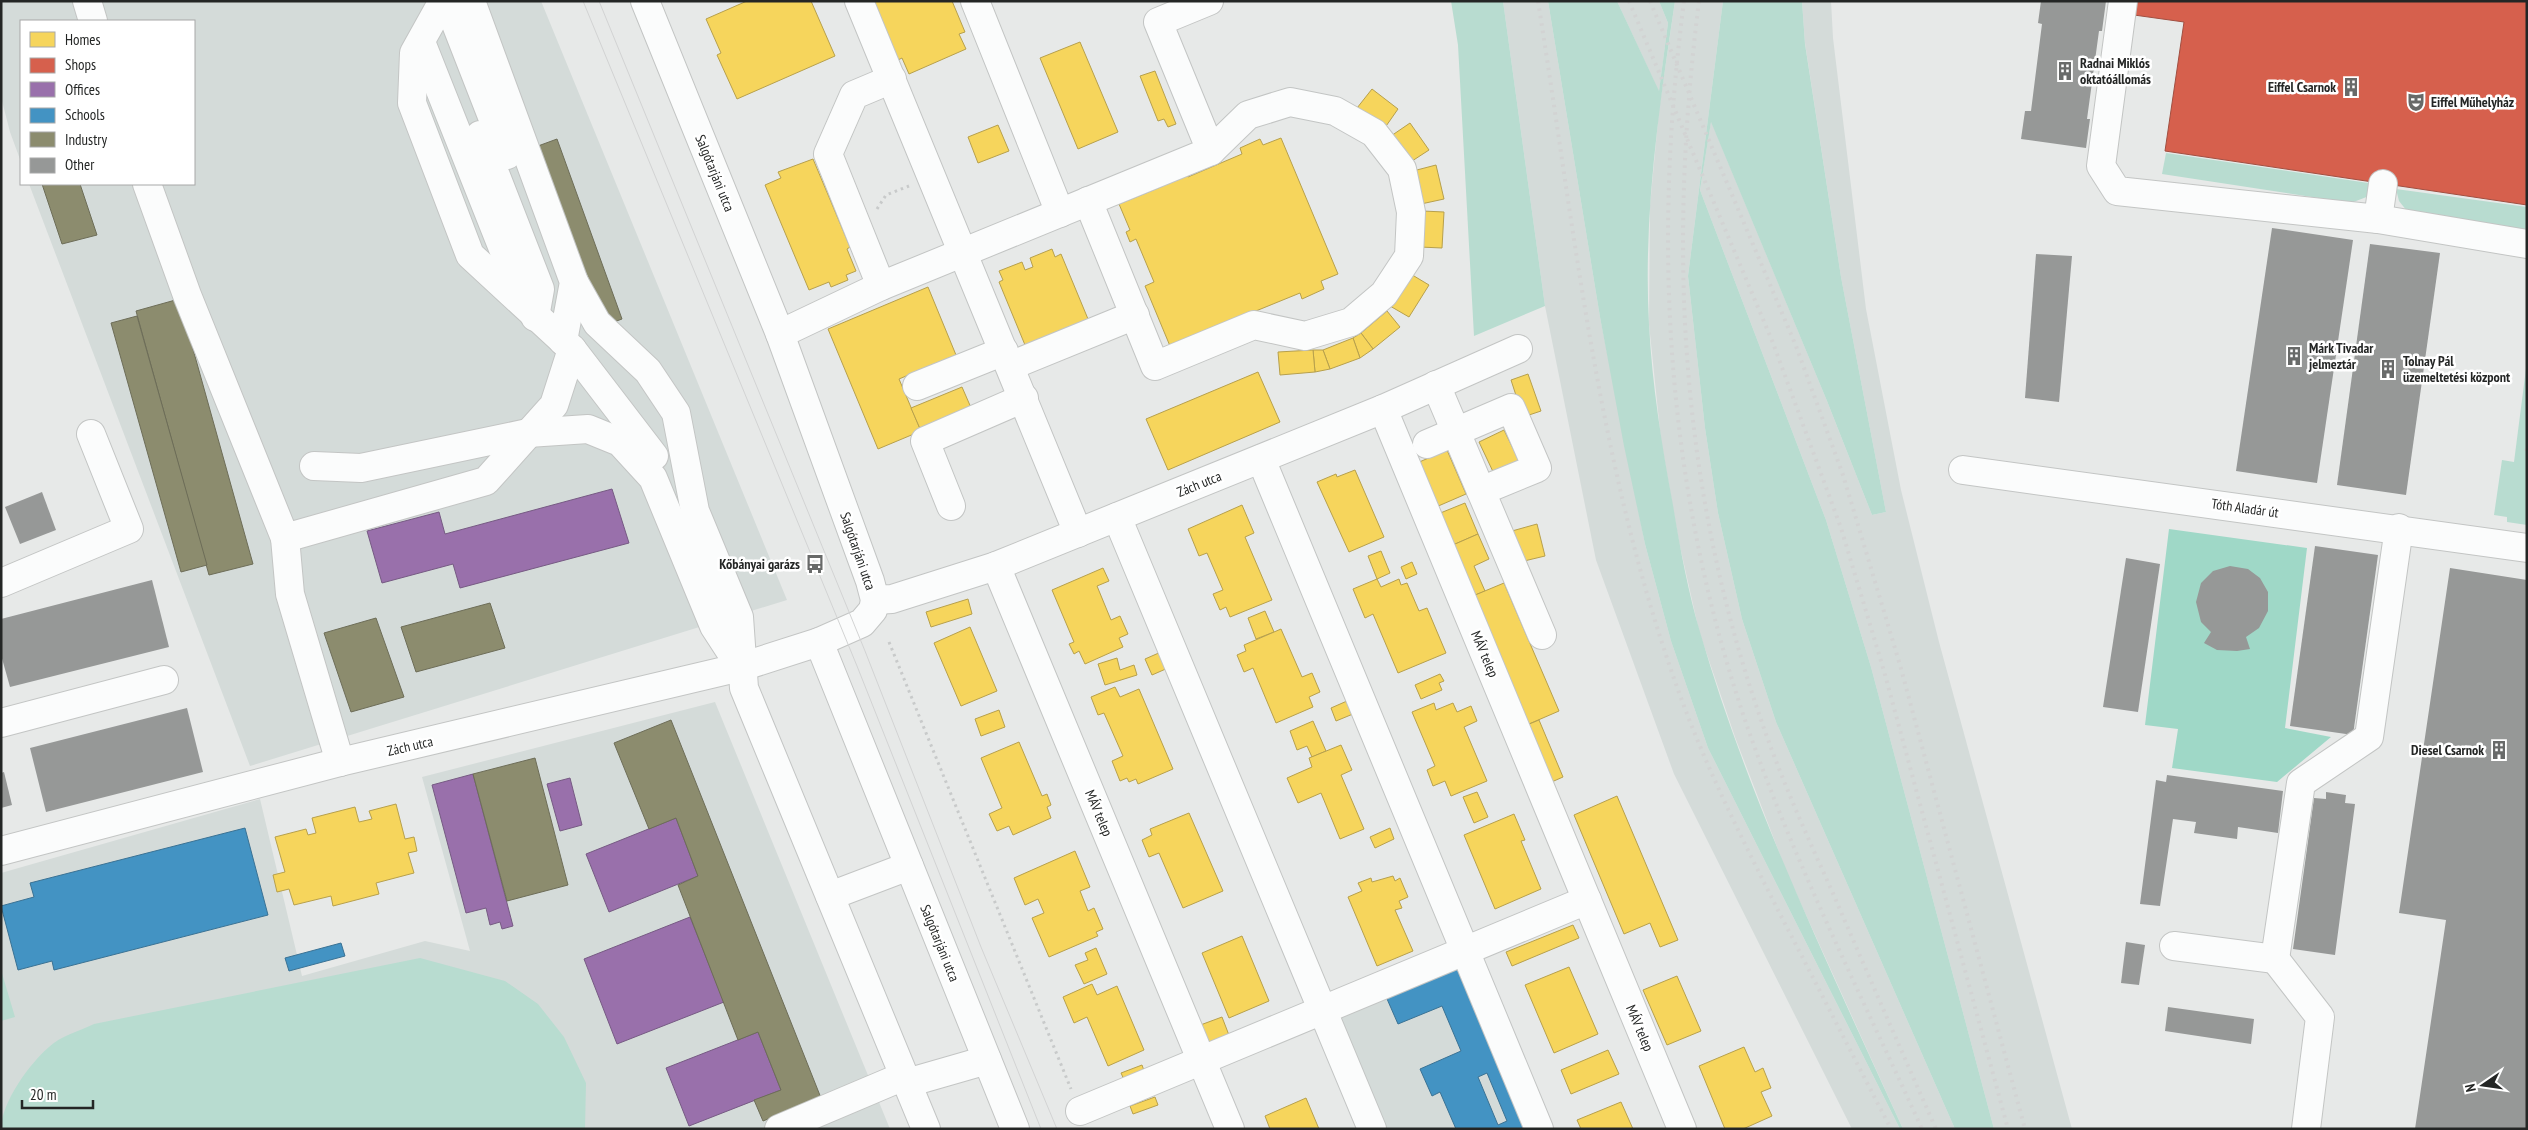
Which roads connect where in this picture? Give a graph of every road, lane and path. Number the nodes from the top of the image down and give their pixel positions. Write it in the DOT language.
graph roads {
  1 [pos="87,1"];
  2 [pos="471,1"];
  3 [pos="645,1"];
  4 [pos="859,1"];
  5 [pos="975,1"];
  6 [pos="1209,1"];
  7 [pos="2123,1"];
  8 [pos="436,16"];
  9 [pos="93,20"];
  10 [pos="892,79"];
  11 [pos="1210,151"];
  12 [pos="932,177"];
  13 [pos="2384,184"];
  14 [pos="147,185"];
  15 [pos="1088,201"];
  16 [pos="1060,213"];
  17 [pos="2378,219"];
  18 [pos="856,224"];
  19 [pos="2527,244"];
  20 [pos="964,252"];
  21 [pos="574,282"];
  22 [pos="881,286"];
  23 [pos="1135,315"];
  24 [pos="548,328"];
  25 [pos="780,334"];
  26 [pos="1518,349"];
  27 [pos="1007,358"];
  28 [pos="1436,385"];
  29 [pos="917,386"];
  30 [pos="1024,398"];
  31 [pos="1383,409"];
  32 [pos="1456,431"];
  33 [pos="528,433"];
  34 [pos="91,434"];
  35 [pos="1427,444"];
  36 [pos="1260,459"];
  37 [pos="314,466"];
  38 [pos="1963,470"];
  39 [pos="1481,491"];
  40 [pos="951,506"];
  41 [pos="695,511"];
  42 [pos="1117,517"];
  43 [pos="2399,528"];
  44 [pos="1078,533"];
  45 [pos="285,538"];
  46 [pos="2527,548"];
  47 [pos="996,566"];
  48 [pos="1,583"];
  49 [pos="875,600"];
  50 [pos="1542,635"];
  51 [pos="819,642"];
  52 [pos="889,642"];
  53 [pos="741,667"];
  54 [pos="164,680"];
  55 [pos="1,722"];
  56 [pos="340,762"];
  57 [pos="1,851"];
  58 [pos="909,866"];
  59 [pos="830,896"];
  60 [pos="1587,900"];
  61 [pos="2174,946"];
  62 [pos="1465,950"];
  63 [pos="2275,959"];
  64 [pos="1322,1010"];
  65 [pos="1201,1059"];
  66 [pos="987,1060"];
  67 [pos="905,1080"];
  68 [pos="1080,1111"];
  69 [pos="779,1129"];
  70 [pos="926,1129"];
  71 [pos="1014,1129"];
  72 [pos="1230,1129"];
  73 [pos="1372,1129"];
  74 [pos="1539,1129"];
  75 [pos="1682,1129"];
  76 [pos="2306,1129"];
  1 -- 9 [label="street"];
  2 -- 21 [label="street"];
  3 -- 25 [label="street, Salgótarjáni utca"];
  4 -- 10 [label="street"];
  5 -- 16 [label="street"];
  6 -- 11 [label="street"];
  7 -- 17 [label="street"];
  8 -- 24 [label="street"];
  8 -- 24 [label="street"];
  10 -- 12 [label="street"];
  10 -- 18 [label="street"];
  11 -- 15 [label="street"];
  11 -- 23 [label="street"];
  12 -- 18 [label="path"];
  12 -- 20 [label="street"];
  13 -- 17 [label="street"];
  14 -- 45 [label="street"];
  15 -- 16 [label="street"];
  15 -- 23 [label="street"];
  16 -- 20 [label="street"];
  17 -- 19 [label="street"];
  18 -- 22 [label="street"];
  20 -- 22 [label="street"];
  20 -- 27 [label="street"];
  21 -- 24 [label="street"];
  21 -- 41 [label="street"];
  22 -- 25 [label="street"];
  23 -- 27 [label="street"];
  24 -- 33 [label="street"];
  24 -- 41 [label="street"];
  25 -- 49 [label="street, Salgótarjáni utca"];
  26 -- 28 [label="street, Zách utca"];
  27 -- 29 [label="street"];
  27 -- 30 [label="street"];
  28 -- 31 [label="street, Zách utca"];
  28 -- 32 [label="street"];
  30 -- 40 [label="street"];
  30 -- 44 [label="street"];
  31 -- 36 [label="street, Zách utca"];
  31 -- 60 [label="street, MÁV telep"];
  32 -- 35 [label="street"];
  32 -- 39 [label="street"];
  32 -- 39 [label="street"];
  33 -- 37 [label="street"];
  33 -- 45 [label="street"];
  33 -- 53 [label="street"];
  34 -- 48 [label="street"];
  36 -- 42 [label="street, Zách utca"];
  36 -- 62 [label="street"];
  38 -- 43 [label="street, Tóth Aladár út"];
  39 -- 50 [label="street"];
  41 -- 53 [label="street"];
  42 -- 44 [label="street, Zách utca"];
  42 -- 64 [label="street"];
  43 -- 46 [label="street, Tóth Aladár út"];
  43 -- 63 [label="street"];
  44 -- 47 [label="street, Zách utca"];
  45 -- 56 [label="street"];
  47 -- 49 [label="street, Zách utca"];
  47 -- 65 [label="street, MÁV telep"];
  49 -- 51 [label="street, Salgótarjáni utca"];
  51 -- 53 [label="street, Zách utca"];
  51 -- 58 [label="street, Salgótarjáni utca"];
  52 -- 68 [label="path"];
  53 -- 56 [label="street, Zách utca"];
  53 -- 59 [label="street"];
  54 -- 55 [label="street"];
  56 -- 57 [label="street, Zách utca"];
  58 -- 59 [label="street"];
  58 -- 66 [label="street, Salgótarjáni utca"];
  59 -- 67 [label="street"];
  60 -- 62 [label="street"];
  60 -- 75 [label="street, MÁV telep"];
  61 -- 63 [label="street"];
  62 -- 64 [label="street"];
  62 -- 74 [label="street"];
  63 -- 76 [label="street"];
  64 -- 65 [label="street"];
  64 -- 73 [label="street"];
  65 -- 68 [label="street"];
  65 -- 72 [label="street, MÁV telep"];
  66 -- 67 [label="street"];
  66 -- 71 [label="street, Salgótarjáni utca"];
  67 -- 69 [label="street"];
  67 -- 70 [label="street"];
}
